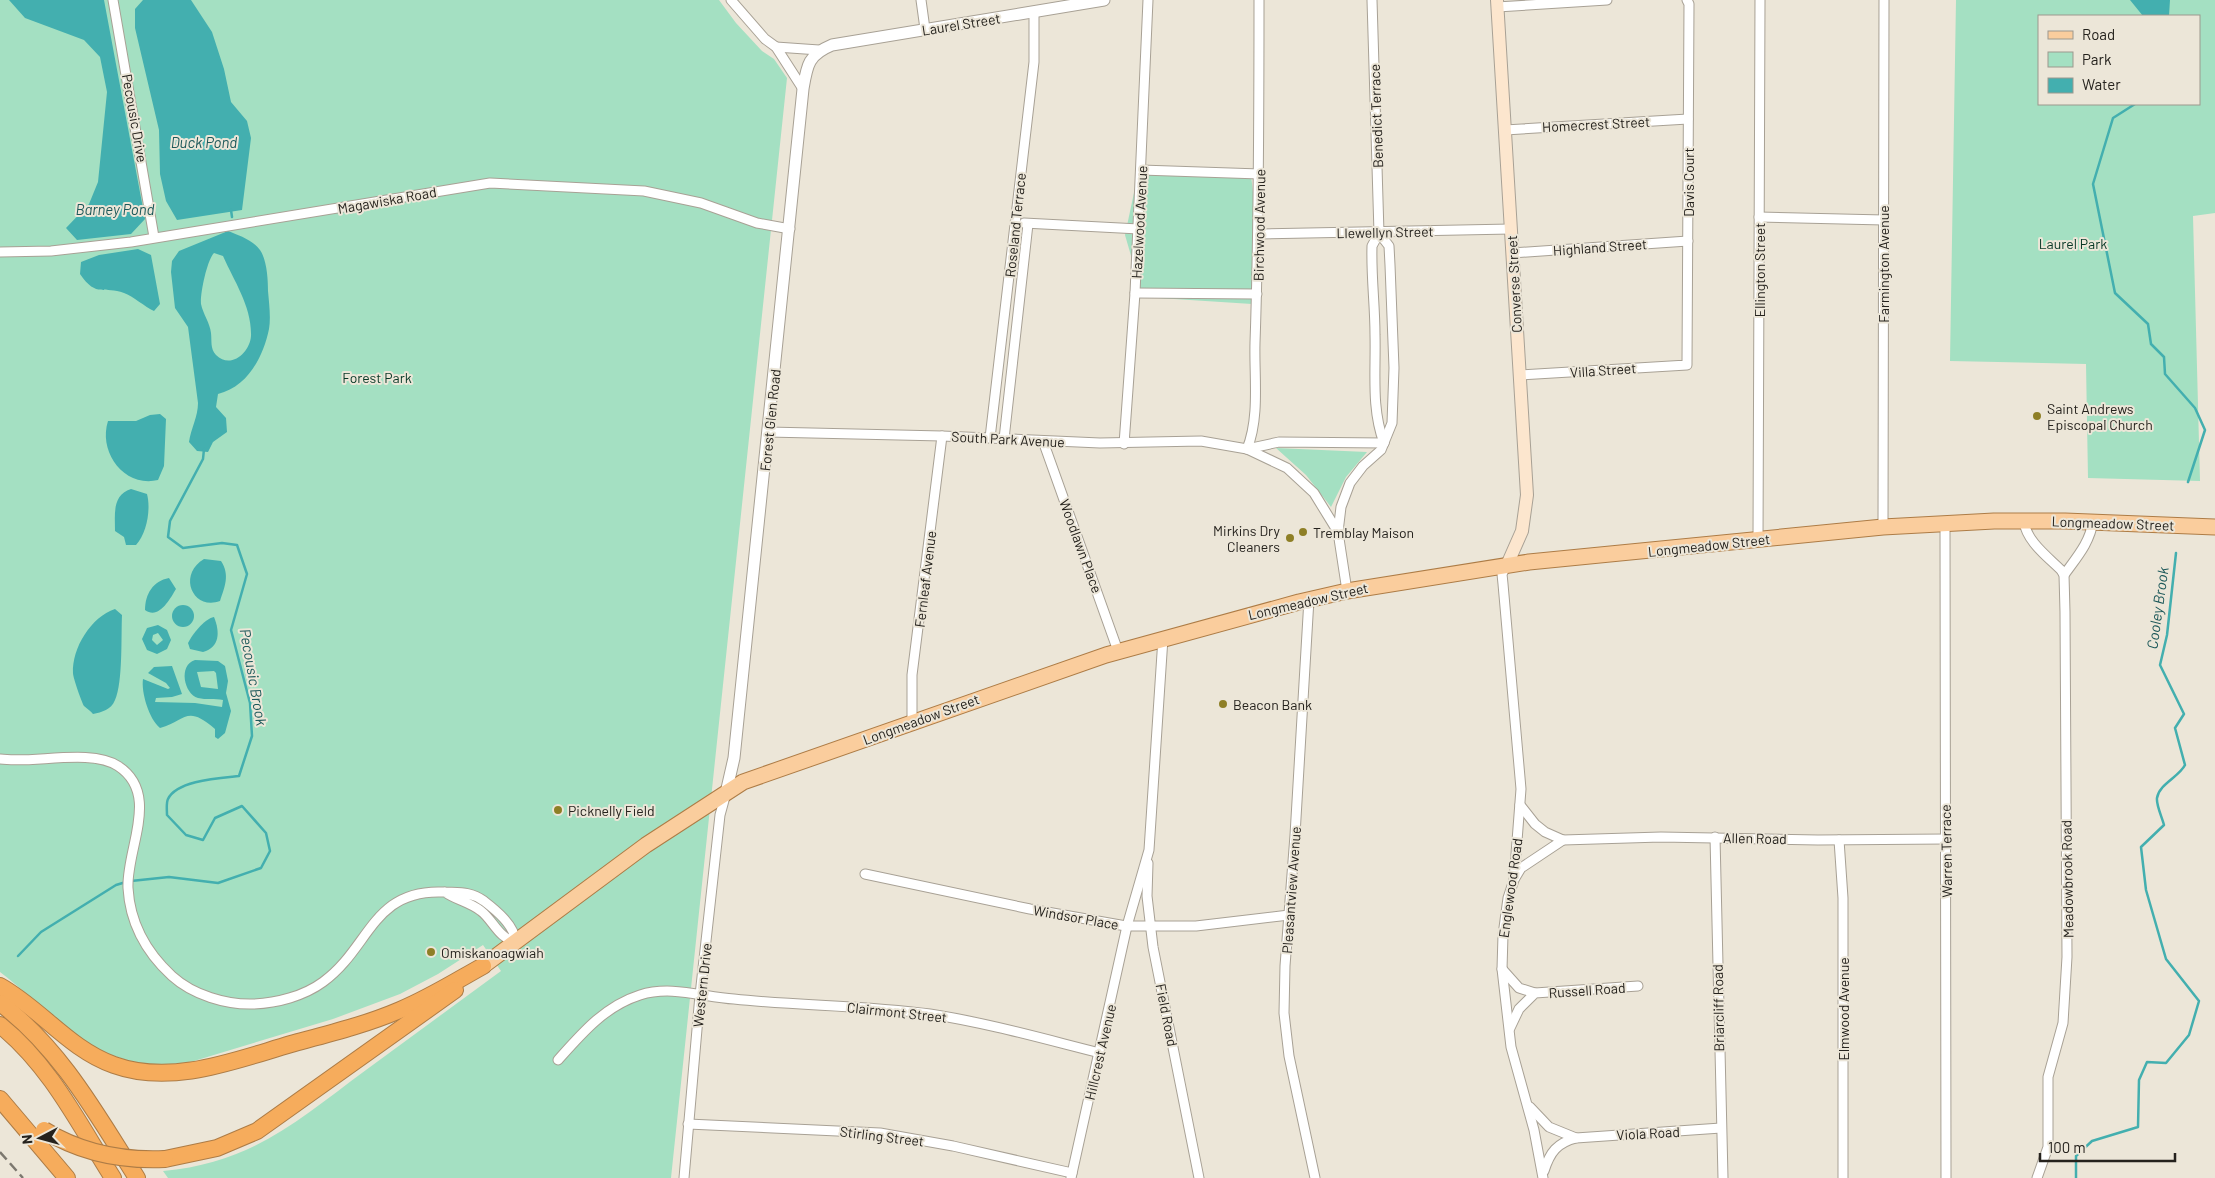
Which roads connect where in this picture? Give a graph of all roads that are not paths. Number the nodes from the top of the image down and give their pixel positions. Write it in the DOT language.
graph roads {
  1 [pos="113,0"];
  2 [pos="731,0"];
  3 [pos="920,0"];
  4 [pos="1104,0"];
  5 [pos="1148,0"];
  6 [pos="1259,0"];
  7 [pos="1372,0"];
  8 [pos="1607,0"];
  9 [pos="1687,0"];
  10 [pos="1760,0"];
  11 [pos="1884,0"];
  12 [pos="1060,4"];
  13 [pos="1497,4"];
  14 [pos="1034,12"];
  15 [pos="925,29"];
  16 [pos="776,48"];
  17 [pos="818,50"];
  18 [pos="803,89"];
  19 [pos="1688,118"];
  20 [pos="1505,130"];
  21 [pos="1141,170"];
  22 [pos="1260,174"];
  23 [pos="1759,217"];
  24 [pos="1884,220"];
  25 [pos="1016,223"];
  26 [pos="1028,224"];
  27 [pos="1511,228"];
  28 [pos="790,229"];
  29 [pos="1139,229"];
  30 [pos="1379,233"];
  31 [pos="1259,234"];
  32 [pos="154,237"];
  33 [pos="1688,241"];
  34 [pos="0,252"];
  35 [pos="1512,253"];
  36 [pos="1135,293"];
  37 [pos="1257,294"];
  38 [pos="1687,365"];
  39 [pos="1520,375"];
  40 [pos="768,432"];
  41 [pos="942,436"];
  42 [pos="990,438"];
  43 [pos="1004,439"];
  44 [pos="1043,441"];
  45 [pos="1384,443"];
  46 [pos="1124,444"];
  47 [pos="1247,449"];
  48 [pos="2024,521"];
  49 [pos="2094,522"];
  50 [pos="1945,524"];
  51 [pos="1883,527"];
  52 [pos="2215,527"];
  53 [pos="1338,532"];
  54 [pos="1758,540"];
  55 [pos="1507,565"];
  56 [pos="2064,575"];
  57 [pos="1347,591"];
  58 [pos="1309,599"];
  59 [pos="1163,638"];
  60 [pos="1118,651"];
  61 [pos="912,722"];
  62 [pos="0,759"];
  63 [pos="726,793"];
  64 [pos="1520,805"];
  65 [pos="1715,838"];
  66 [pos="1946,839"];
  67 [pos="1563,840"];
  68 [pos="1839,840"];
  69 [pos="1149,850"];
  70 [pos="866,874"];
  71 [pos="1514,880"];
  72 [pos="1289,915"];
  73 [pos="1128,926"];
  74 [pos="1151,927"];
  75 [pos="516,942"];
  76 [pos="483,966"];
  77 [pos="1502,969"];
  78 [pos="0,986"];
  79 [pos="1638,986"];
  80 [pos="1535,993"];
  81 [pos="700,995"];
  82 [pos="0,1003"];
  83 [pos="0,1025"];
  84 [pos="1509,1031"];
  85 [pos="1100,1053"];
  86 [pos="558,1060"];
  87 [pos="0,1098"];
  88 [pos="1526,1102"];
  89 [pos="688,1124"];
  90 [pos="1721,1128"];
  91 [pos="1576,1138"];
  92 [pos="1072,1176"];
  93 [pos="1543,1176"];
  94 [pos="67,1178"];
  95 [pos="113,1178"];
  96 [pos="138,1178"];
  97 [pos="684,1178"];
  98 [pos="1199,1178"];
  99 [pos="1315,1178"];
  100 [pos="1722,1178"];
  101 [pos="1843,1178"];
  102 [pos="1946,1178"];
  103 [pos="2037,1178"];
  1 -- 32 [label="street, Pecousic Drive"];
  2 -- 16 [label="street"];
  3 -- 15 [label="street"];
  4 -- 12 [label="street, Laurel Street"];
  5 -- 21 [label="street, Hazelwood Avenue"];
  6 -- 22 [label="street, Birchwood Avenue"];
  7 -- 30 [label="street, Benedict Terrace"];
  8 -- 13 [label="street"];
  9 -- 19 [label="street, Davis Court"];
  10 -- 23 [label="street, Ellington Street"];
  11 -- 24 [label="street, Farmington Avenue"];
  12 -- 14 [label="street, Laurel Street"];
  13 -- 20 [label="main road, Converse Street"];
  14 -- 15 [label="street, Laurel Street"];
  14 -- 25 [label="street, Roseland Terrace"];
  15 -- 17 [label="street, Laurel Street"];
  16 -- 17 [label="street"];
  16 -- 18 [label="street"];
  17 -- 18 [label="street, Forest Glen Road"];
  18 -- 28 [label="street, Forest Glen Road"];
  19 -- 20 [label="street, Homecrest Street"];
  19 -- 33 [label="street, Davis Court"];
  20 -- 27 [label="main road, Converse Street"];
  21 -- 22 [label="street"];
  21 -- 29 [label="street, Hazelwood Avenue"];
  22 -- 31 [label="street, Birchwood Avenue"];
  23 -- 24 [label="street"];
  23 -- 54 [label="street, Ellington Street"];
  24 -- 51 [label="street, Farmington Avenue"];
  25 -- 26 [label="street"];
  25 -- 42 [label="street, Roseland Terrace"];
  26 -- 29 [label="street"];
  26 -- 43 [label="street"];
  27 -- 30 [label="street, Llewellyn Street"];
  27 -- 35 [label="main road, Converse Street"];
  28 -- 32 [label="street, Magawiska Road"];
  28 -- 40 [label="street, Forest Glen Road"];
  29 -- 36 [label="street, Hazelwood Avenue"];
  30 -- 31 [label="street, Llewellyn Street"];
  30 -- 45 [label="street, Benedict Terrace"];
  30 -- 45 [label="street, Benedict Terrace"];
  31 -- 37 [label="street, Birchwood Avenue"];
  32 -- 34 [label="street, Magawiska Road"];
  33 -- 35 [label="street, Highland Street"];
  33 -- 38 [label="street, Davis Court"];
  35 -- 39 [label="main road, Converse Street"];
  36 -- 37 [label="street"];
  36 -- 46 [label="street, Hazelwood Avenue"];
  37 -- 47 [label="street, Birchwood Avenue"];
  38 -- 39 [label="street, Villa Street"];
  39 -- 55 [label="main road, Converse Street"];
  40 -- 41 [label="street, South Park Avenue"];
  40 -- 63 [label="street, Forest Glen Road"];
  41 -- 42 [label="street, South Park Avenue"];
  41 -- 61 [label="street, Fernleaf Avenue"];
  42 -- 43 [label="street, South Park Avenue"];
  43 -- 44 [label="street, South Park Avenue"];
  44 -- 46 [label="street, South Park Avenue"];
  44 -- 60 [label="street, Woodlawn Place"];
  45 -- 47 [label="street, South Park Avenue"];
  45 -- 53 [label="street, Benedict Terrace"];
  46 -- 47 [label="street, South Park Avenue"];
  47 -- 53 [label="street, South Park Avenue"];
  48 -- 49 [label="main road, Longmeadow Street"];
  48 -- 50 [label="main road, Longmeadow Street"];
  48 -- 56 [label="street"];
  49 -- 52 [label="main road, Longmeadow Street"];
  49 -- 56 [label="street"];
  50 -- 51 [label="main road, Longmeadow Street"];
  50 -- 66 [label="street, Warren Terrace"];
  51 -- 54 [label="main road, Longmeadow Street"];
  53 -- 57 [label="street, South Park Avenue"];
  54 -- 55 [label="main road, Longmeadow Street"];
  55 -- 57 [label="main road, Longmeadow Street"];
  55 -- 64 [label="street, Englewood Road"];
  56 -- 103 [label="street, Meadowbrook Road"];
  57 -- 58 [label="main road, Longmeadow Street"];
  58 -- 59 [label="main road, Longmeadow Street"];
  58 -- 72 [label="street, Pleasantview Avenue"];
  59 -- 60 [label="main road, Longmeadow Street"];
  59 -- 69 [label="street, Field Road"];
  60 -- 61 [label="main road, Longmeadow Street"];
  61 -- 63 [label="main road, Longmeadow Street"];
  62 -- 75 [label="street"];
  63 -- 75 [label="main road, Longmeadow Street"];
  63 -- 81 [label="street, Western Drive"];
  64 -- 67 [label="street, Allen Road"];
  64 -- 71 [label="street, Englewood Road"];
  65 -- 67 [label="street, Allen Road"];
  65 -- 68 [label="street, Allen Road"];
  65 -- 90 [label="street, Briarcliff Road"];
  66 -- 68 [label="street, Allen Road"];
  66 -- 102 [label="street, Warren Terrace"];
  67 -- 71 [label="street"];
  68 -- 101 [label="street, Elmwood Avenue"];
  69 -- 73 [label="street, Field Road"];
  69 -- 74 [label="street, Field Road"];
  70 -- 73 [label="street, Windsor Place"];
  71 -- 77 [label="street, Englewood Road"];
  72 -- 74 [label="street, Windsor Place"];
  72 -- 99 [label="street, Pleasantview Avenue"];
  73 -- 74 [label="street, Windsor Place"];
  73 -- 85 [label="street, Hillcrest Avenue"];
  74 -- 98 [label="street, Field Road"];
  75 -- 76 [label="main road, Longmeadow Street"];
  76 -- 78 [label="highway"];
  76 -- 87 [label="highway, bridge"];
  77 -- 80 [label="street, Russell Road"];
  77 -- 84 [label="street, Englewood Road"];
  79 -- 80 [label="street, Russell Road"];
  80 -- 84 [label="street, Russell Road"];
  81 -- 85 [label="street, Clairmont Street"];
  81 -- 86 [label="street, Clairmont Street"];
  81 -- 89 [label="street, Western Drive"];
  82 -- 96 [label="highway"];
  83 -- 95 [label="highway"];
  84 -- 88 [label="street, Englewood Road"];
  85 -- 92 [label="street, Hillcrest Avenue"];
  87 -- 94 [label="highway"];
  88 -- 91 [label="street, Viola Road"];
  88 -- 93 [label="street, Englewood Road"];
  89 -- 92 [label="street, Stirling Street"];
  89 -- 97 [label="street, Western Drive"];
  90 -- 91 [label="street, Viola Road"];
  90 -- 100 [label="street, Briarcliff Road"];
  91 -- 93 [label="street, Viola Road"];
}
